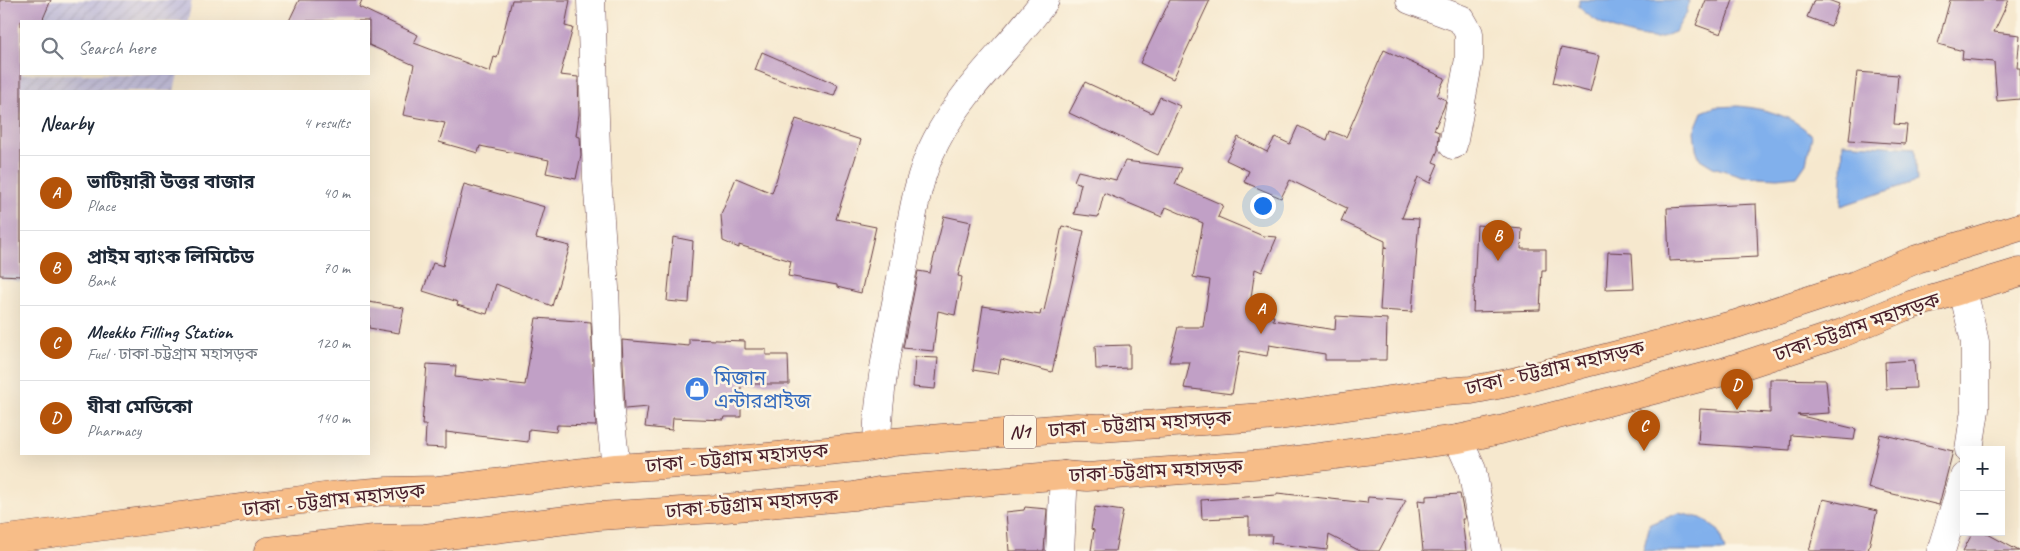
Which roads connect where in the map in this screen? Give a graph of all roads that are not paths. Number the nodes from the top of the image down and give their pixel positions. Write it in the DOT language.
graph roads {
  1 [pos="591,0"];
  2 [pos="1045,0"];
  3 [pos="1410,0"];
  4 [pos="1454,144"];
  5 [pos="2020,227"];
  6 [pos="2020,272"];
  7 [pos="1963,290"];
  8 [pos="1458,439"];
  9 [pos="877,445"];
  10 [pos="1970,446"];
  11 [pos="616,468"];
  12 [pos="1064,475"];
  13 [pos="1960,491"];
  14 [pos="0,540"];
  15 [pos="424,545"];
  16 [pos="268,551"];
  17 [pos="1060,551"];
  18 [pos="1487,551"];
  19 [pos="1941,551"];
  1 -- 11 [label="street"];
  2 -- 9 [label="street"];
  3 -- 4 [label="street"];
  5 -- 9 [label="highway, ঢাকা - চট্টগ্রাম মহাসড়ক / N1"];
  6 -- 7 [label="highway, ঢাকা-চট্টগ্রাম মহাসড়ক / N1"];
  7 -- 8 [label="highway, ঢাকা-চট্টগ্রাম মহাসড়ক / N1"];
  7 -- 10 [label="street"];
  8 -- 12 [label="highway, ঢাকা-চট্টগ্রাম মহাসড়ক / N1"];
  8 -- 18 [label="street"];
  9 -- 11 [label="highway, ঢাকা - চট্টগ্রাম মহাসড়ক / N1"];
  11 -- 14 [label="highway, ঢাকা - চট্টগ্রাম মহাসড়ক / N1"];
  12 -- 15 [label="highway, ঢাকা-চট্টগ্রাম মহাসড়ক / N1"];
  12 -- 17 [label="street"];
  13 -- 19 [label="street"];
  15 -- 16 [label="highway, ঢাকা-চট্টগ্রাম মহাসড়ক / N1"];
}
